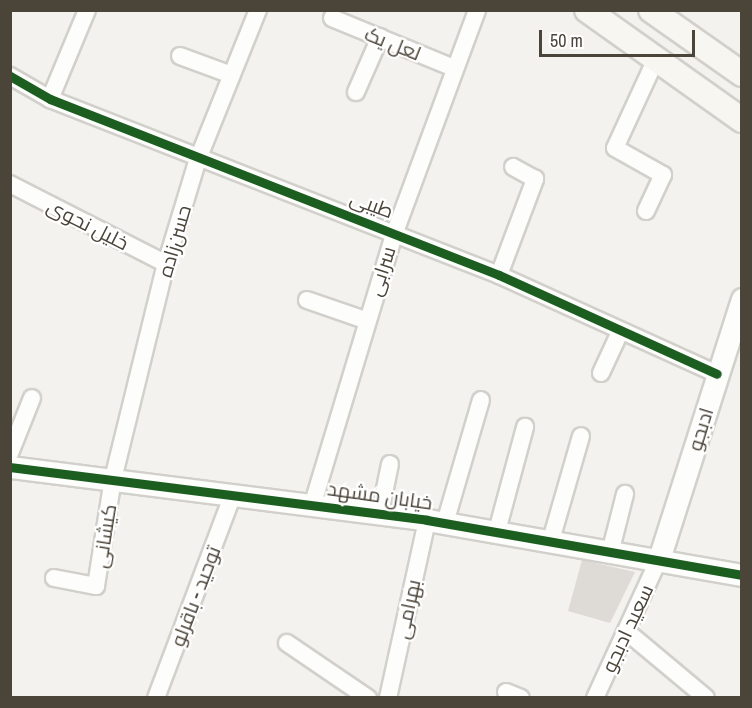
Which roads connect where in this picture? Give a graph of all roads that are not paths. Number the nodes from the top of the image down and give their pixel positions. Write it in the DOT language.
graph roads {
  1 [pos="87,10"];
  2 [pos="258,10"];
  3 [pos="477,10"];
  4 [pos="587,10"];
  5 [pos="651,10"];
  6 [pos="332,18"];
  7 [pos="380,37"];
  8 [pos="180,56"];
  9 [pos="655,61"];
  10 [pos="454,68"];
  11 [pos="741,74"];
  12 [pos="232,75"];
  13 [pos="10,76"];
  14 [pos="356,92"];
  15 [pos="50,99"];
  16 [pos="741,120"];
  17 [pos="198,159"];
  18 [pos="513,167"];
  19 [pos="10,184"];
  20 [pos="646,211"];
  21 [pos="394,232"];
  22 [pos="166,264"];
  23 [pos="499,275"];
  24 [pos="741,299"];
  25 [pos="307,300"];
  26 [pos="366,320"];
  27 [pos="620,332"];
  28 [pos="601,373"];
  29 [pos="717,374"];
  30 [pos="32,398"];
  31 [pos="481,400"];
  32 [pos="525,427"];
  33 [pos="581,436"];
  34 [pos="10,453"];
  35 [pos="390,464"];
  36 [pos="10,467"];
  37 [pos="113,479"];
  38 [pos="233,494"];
  39 [pos="624,494"];
  40 [pos="313,503"];
  41 [pos="380,513"];
  42 [pos="436,521"];
  43 [pos="497,531"];
  44 [pos="551,540"];
  45 [pos="611,549"];
  46 [pos="659,559"];
  47 [pos="741,575"];
  48 [pos="54,578"];
  49 [pos="626,631"];
  50 [pos="287,643"];
  51 [pos="359,695"];
  52 [pos="156,698"];
  53 [pos="388,698"];
  54 [pos="595,698"];
  55 [pos="706,698"];
  1 -- 15 [label="street"];
  2 -- 12 [label="street, حسن‌زاده"];
  3 -- 10 [label="street, سرابی"];
  4 -- 9 [label="main road"];
  5 -- 11 [label="main road"];
  6 -- 7 [label="street, لعل یک"];
  7 -- 10 [label="street, لعل یک"];
  7 -- 14 [label="street"];
  8 -- 12 [label="street"];
  9 -- 16 [label="main road"];
  9 -- 20 [label="street"];
  10 -- 21 [label="street, سرابی"];
  12 -- 17 [label="street, حسن‌زاده"];
  13 -- 15 [label="street, طیبی"];
  15 -- 17 [label="street, طیبی"];
  17 -- 21 [label="street, طیبی"];
  17 -- 22 [label="street, حسن‌زاده"];
  18 -- 23 [label="street"];
  19 -- 22 [label="street, خلیل نحوی"];
  21 -- 23 [label="street, طیبی"];
  21 -- 26 [label="street, سرابی"];
  22 -- 37 [label="street, حسن‌زاده"];
  23 -- 27 [label="street, طیبی"];
  24 -- 29 [label="street, ادبجو"];
  25 -- 26 [label="street"];
  26 -- 40 [label="street, سرابی"];
  27 -- 28 [label="street"];
  27 -- 29 [label="street, طیبی"];
  29 -- 46 [label="street, ادبجو"];
  30 -- 34 [label="street"];
  31 -- 42 [label="street, بهرامی"];
  32 -- 43 [label="street"];
  33 -- 44 [label="street"];
  35 -- 41 [label="street"];
  36 -- 37 [label="street, خیابان مشهد"];
  37 -- 38 [label="street, خیابان مشهد"];
  37 -- 48 [label="street, کیشانی"];
  38 -- 40 [label="street, خیابان مشهد"];
  38 -- 52 [label="street, توحید - باقرلو"];
  39 -- 45 [label="street"];
  40 -- 41 [label="street, خیابان مشهد"];
  41 -- 42 [label="street, خیابان مشهد"];
  42 -- 43 [label="street, خیابان مشهد"];
  42 -- 53 [label="street, بهرامی"];
  43 -- 44 [label="street, خیابان مشهد"];
  44 -- 45 [label="street, خیابان مشهد"];
  45 -- 46 [label="street, خیابان مشهد"];
  46 -- 47 [label="street, خیابان مشهد"];
  46 -- 49 [label="street, سعید ادبجو"];
  49 -- 54 [label="street, سعید ادبجو"];
  49 -- 55 [label="street"];
  50 -- 51 [label="street"];
}
